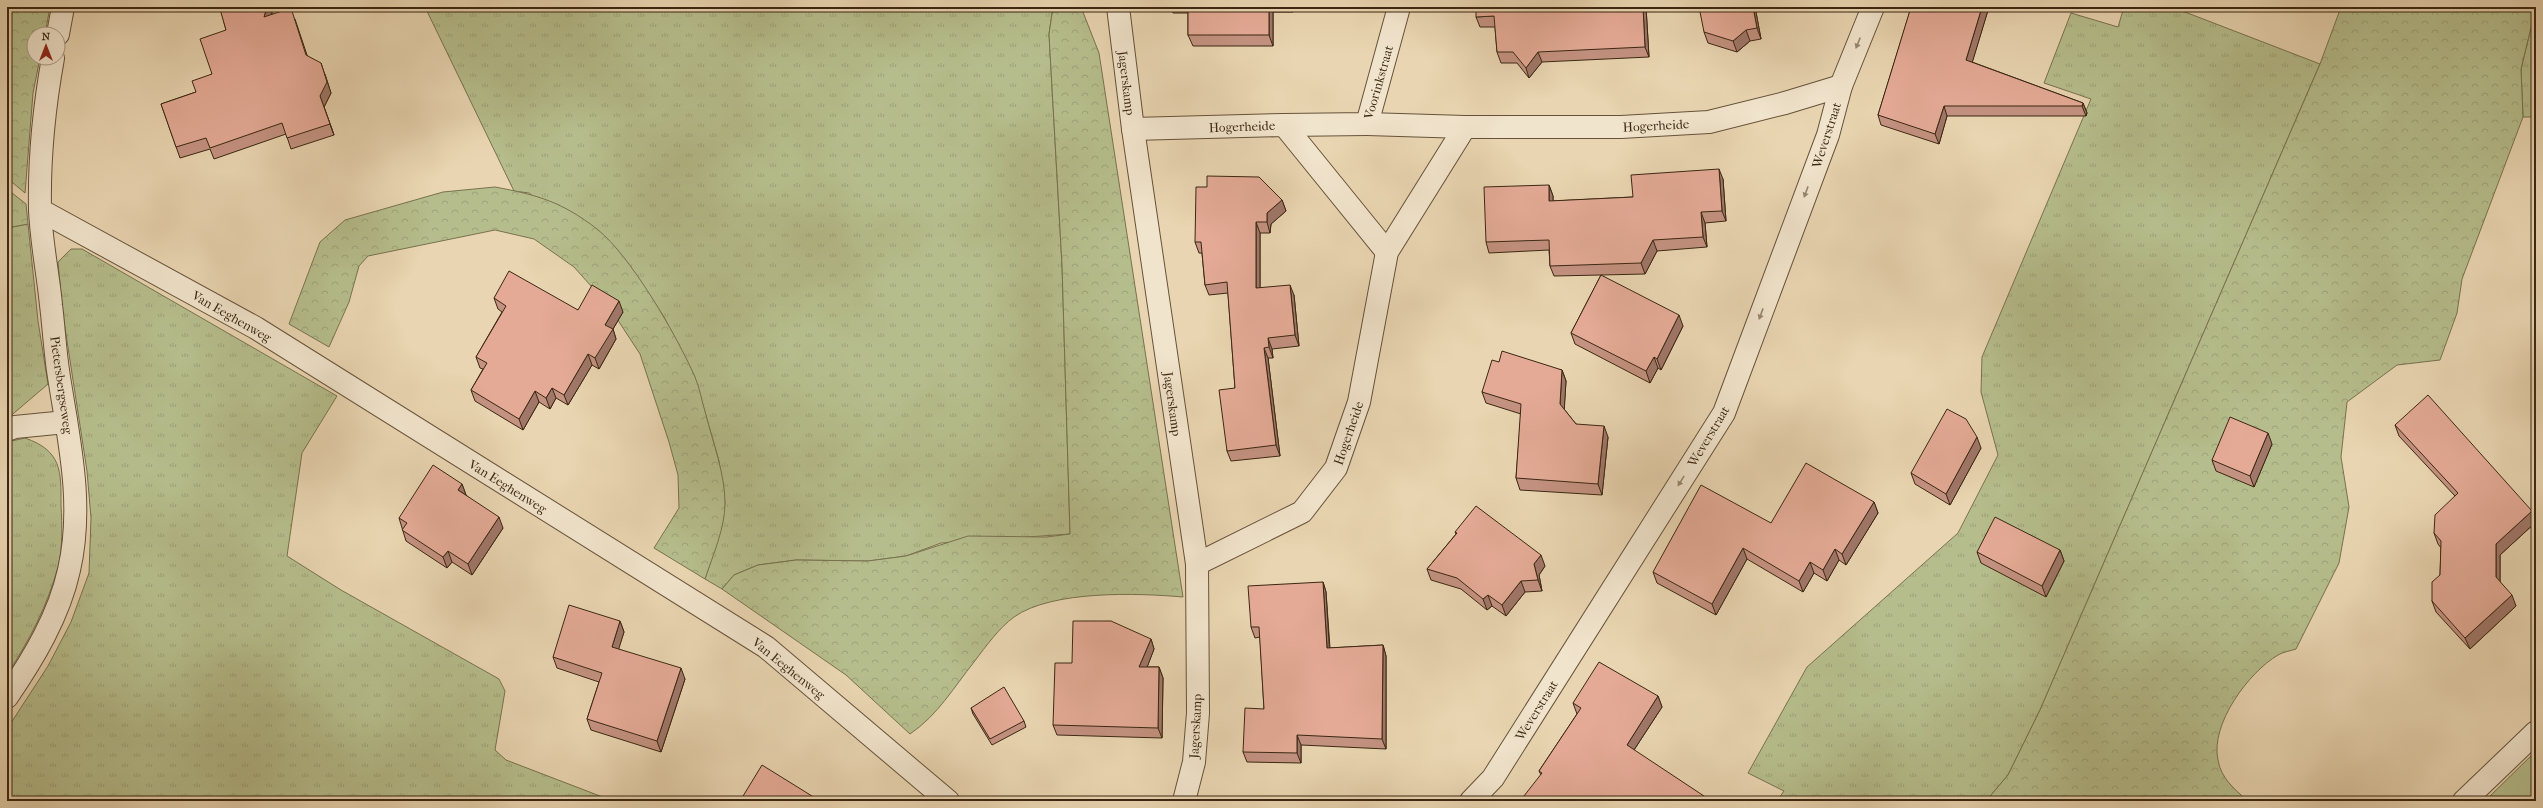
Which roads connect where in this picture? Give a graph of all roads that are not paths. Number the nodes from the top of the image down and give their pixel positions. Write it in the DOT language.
graph roads {
  1 [pos="63,7"];
  2 [pos="1118,7"];
  3 [pos="1399,7"];
  4 [pos="1873,7"];
  5 [pos="59,26"];
  6 [pos="52,66"];
  7 [pos="1841,86"];
  8 [pos="1367,124"];
  9 [pos="1284,125"];
  10 [pos="1465,127"];
  11 [pos="1133,129"];
  12 [pos="40,210"];
  13 [pos="1387,252"];
  14 [pos="66,422"];
  15 [pos="7,430"];
  16 [pos="1197,564"];
  17 [pos="7,697"];
  18 [pos="2536,732"];
  19 [pos="948,801"];
  20 [pos="1184,801"];
  21 [pos="1471,801"];
  22 [pos="2464,801"];
  1 -- 5 [label="street"];
  2 -- 11 [label="street, Jagerskamp"];
  3 -- 8 [label="street, Voorinkstraat"];
  4 -- 7 [label="street, Weverstraat, one-way"];
  6 -- 12 [label="street, Pietersbergseweg"];
  7 -- 10 [label="street, Hogerheide"];
  7 -- 21 [label="street, Weverstraat, one-way"];
  8 -- 9 [label="street, Voorinkstraat"];
  8 -- 10 [label="street, Hogerheide"];
  9 -- 11 [label="street, Hogerheide"];
  9 -- 13 [label="street, Hogerheide"];
  10 -- 13 [label="street, Hogerheide"];
  11 -- 16 [label="street, Jagerskamp"];
  12 -- 14 [label="street, Pietersbergseweg"];
  12 -- 19 [label="street, Van Eeghenweg"];
  13 -- 16 [label="street, Hogerheide"];
  14 -- 15 [label="street"];
  14 -- 17 [label="street, Pietersbergseweg"];
  16 -- 20 [label="street, Jagerskamp"];
  18 -- 22 [label="street"];
}
